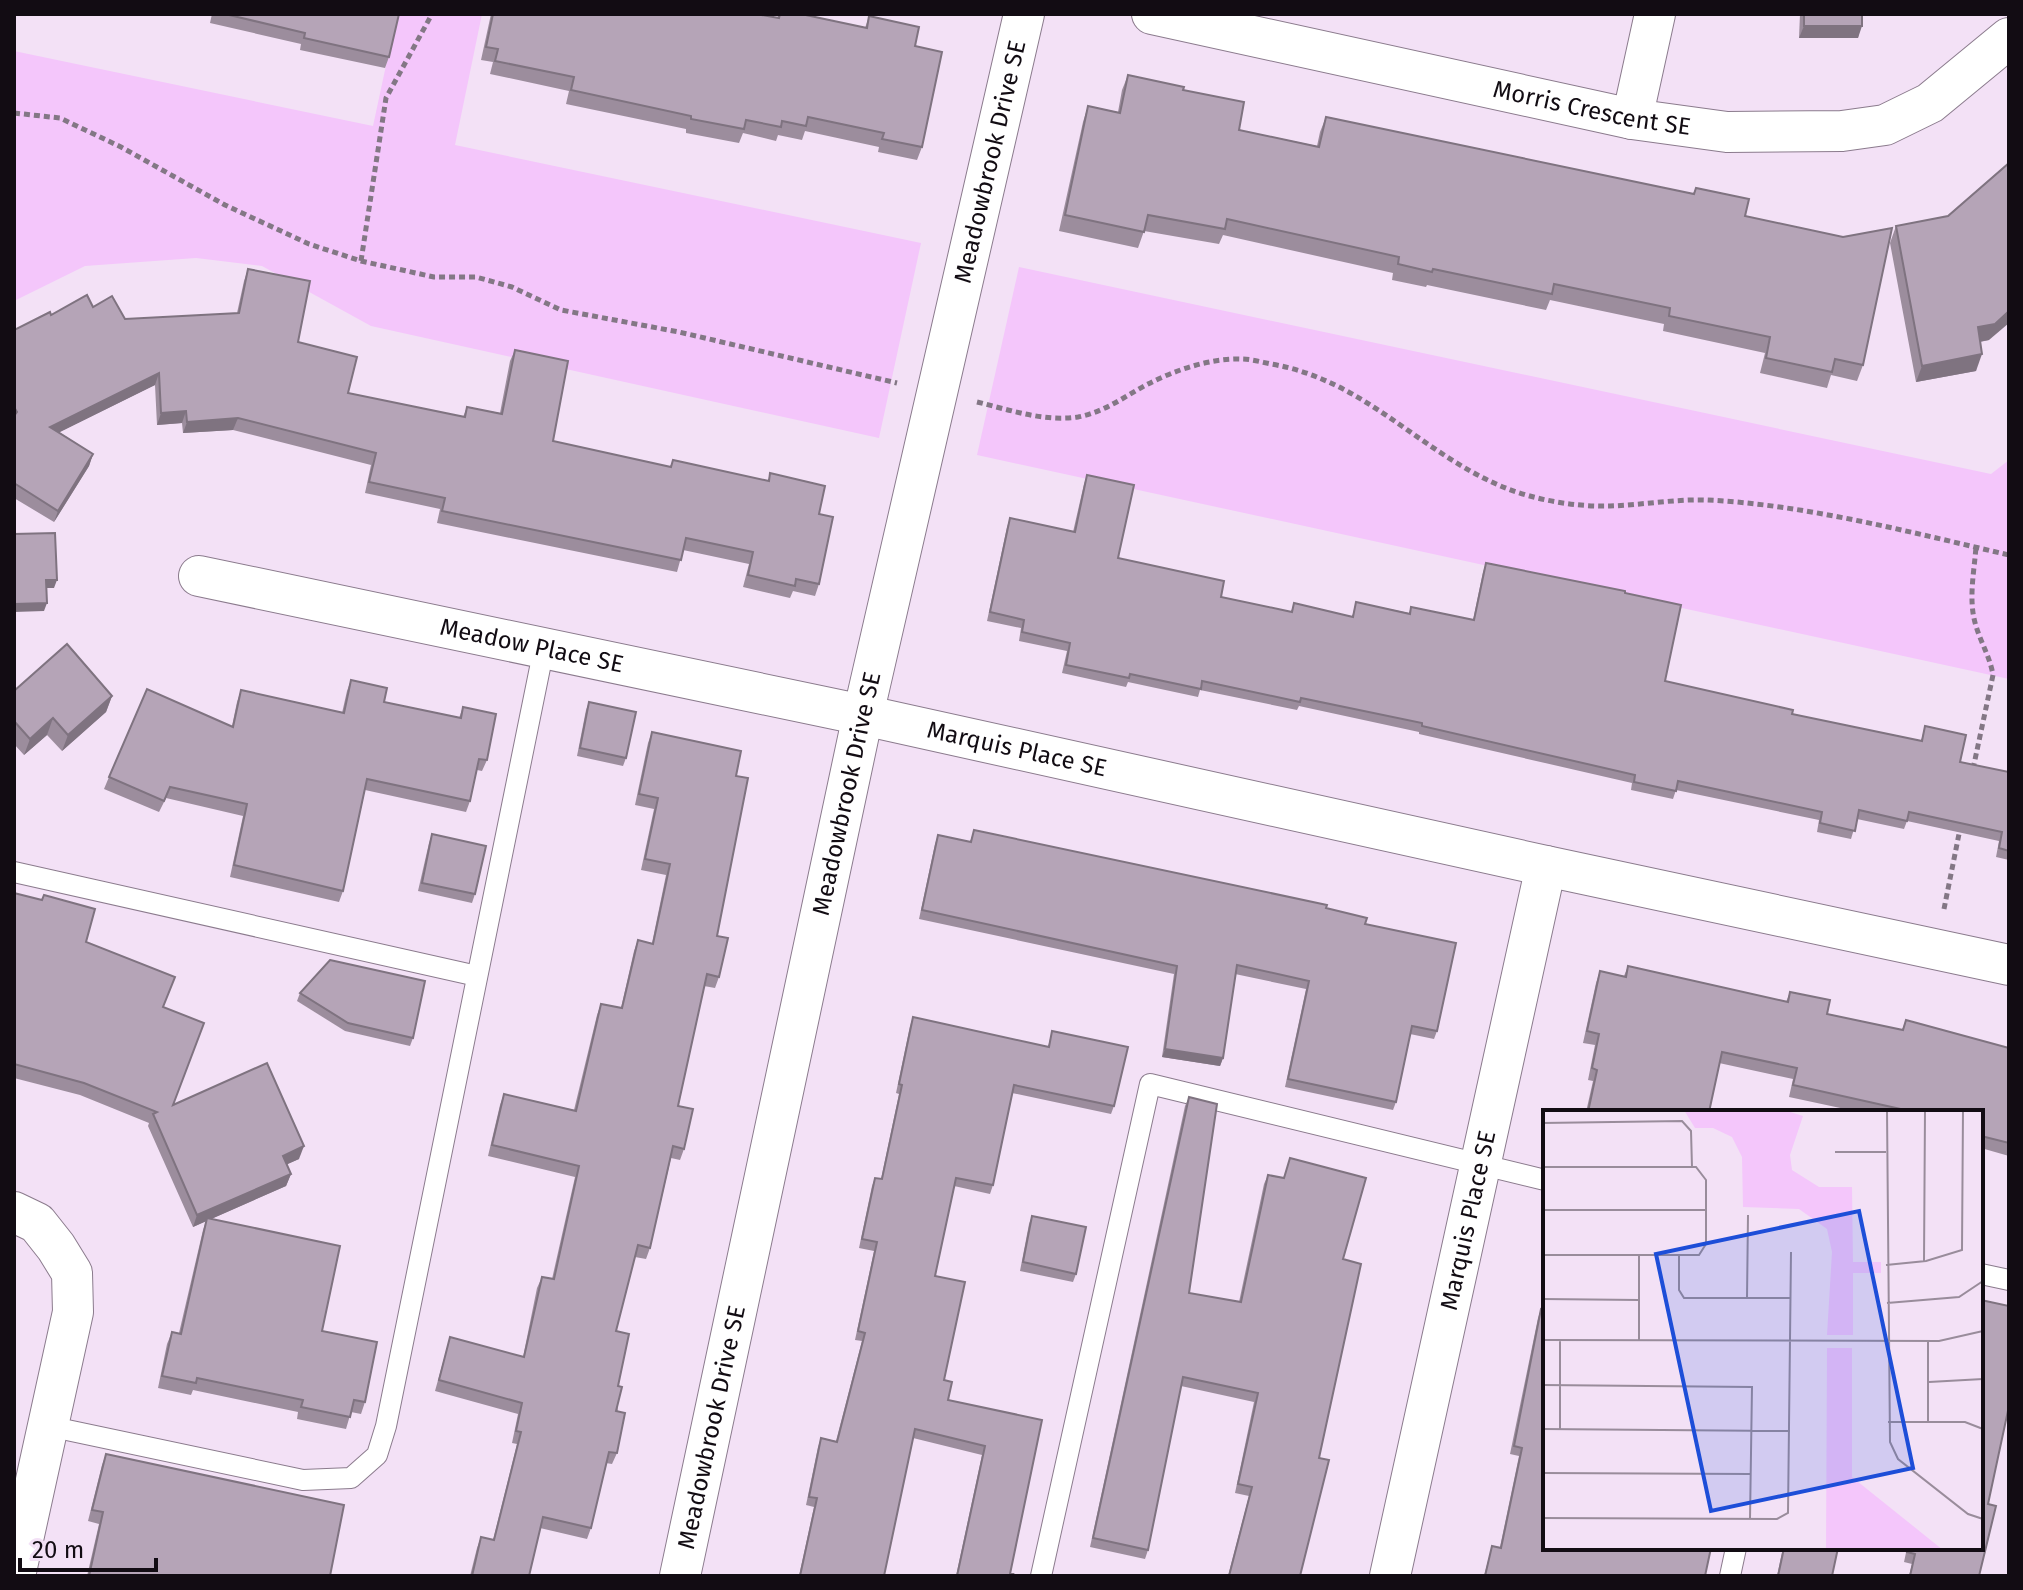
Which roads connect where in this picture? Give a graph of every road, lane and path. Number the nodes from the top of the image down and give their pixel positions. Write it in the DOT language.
graph roads {
  1 [pos="432,14"];
  2 [pos="1024,14"];
  3 [pos="1152,14"];
  4 [pos="1655,14"];
  5 [pos="2009,38"];
  6 [pos="14,113"];
  7 [pos="1632,119"];
  8 [pos="361,261"];
  9 [pos="938,393"];
  10 [pos="1976,547"];
  11 [pos="2009,555"];
  12 [pos="199,576"];
  13 [pos="544,648"];
  14 [pos="863,715"];
  15 [pos="1970,782"];
  16 [pos="1961,827"];
  17 [pos="1546,866"];
  18 [pos="14,872"];
  19 [pos="1935,949"];
  20 [pos="2009,965"];
  21 [pos="477,976"];
  22 [pos="1480,1166"];
  23 [pos="1543,1180"];
  24 [pos="14,1212"];
  25 [pos="1983,1274"];
  26 [pos="2009,1280"];
  27 [pos="48,1426"];
  28 [pos="1736,1550"];
  29 [pos="15,1576"];
  30 [pos="680,1576"];
  31 [pos="1041,1576"];
  32 [pos="1390,1576"];
  33 [pos="1730,1576"];
  1 -- 8 [label="path"];
  2 -- 9 [label="street, Meadowbrook Drive SE"];
  3 -- 7 [label="street, Morris Crescent SE"];
  4 -- 7 [label="street"];
  5 -- 7 [label="street, Morris Crescent SE"];
  6 -- 8 [label="path"];
  8 -- 9 [label="path"];
  9 -- 10 [label="path"];
  9 -- 14 [label="street, Meadowbrook Drive SE"];
  10 -- 11 [label="path"];
  10 -- 15 [label="path"];
  12 -- 13 [label="street, Meadow Place SE"];
  13 -- 14 [label="street, Meadow Place SE"];
  13 -- 21 [label="lane"];
  14 -- 17 [label="street, Marquis Place SE"];
  14 -- 30 [label="street, Meadowbrook Drive SE"];
  16 -- 19 [label="path"];
  17 -- 19 [label="street, Marquis Place SE"];
  17 -- 22 [label="street, Marquis Place SE"];
  18 -- 21 [label="lane"];
  19 -- 20 [label="street, Marquis Place SE"];
  21 -- 27 [label="lane"];
  22 -- 23 [label="lane"];
  22 -- 31 [label="lane"];
  22 -- 32 [label="street, Marquis Place SE"];
  24 -- 27 [label="street"];
  25 -- 26 [label="lane"];
  27 -- 29 [label="street"];
  28 -- 33 [label="lane"];
}
